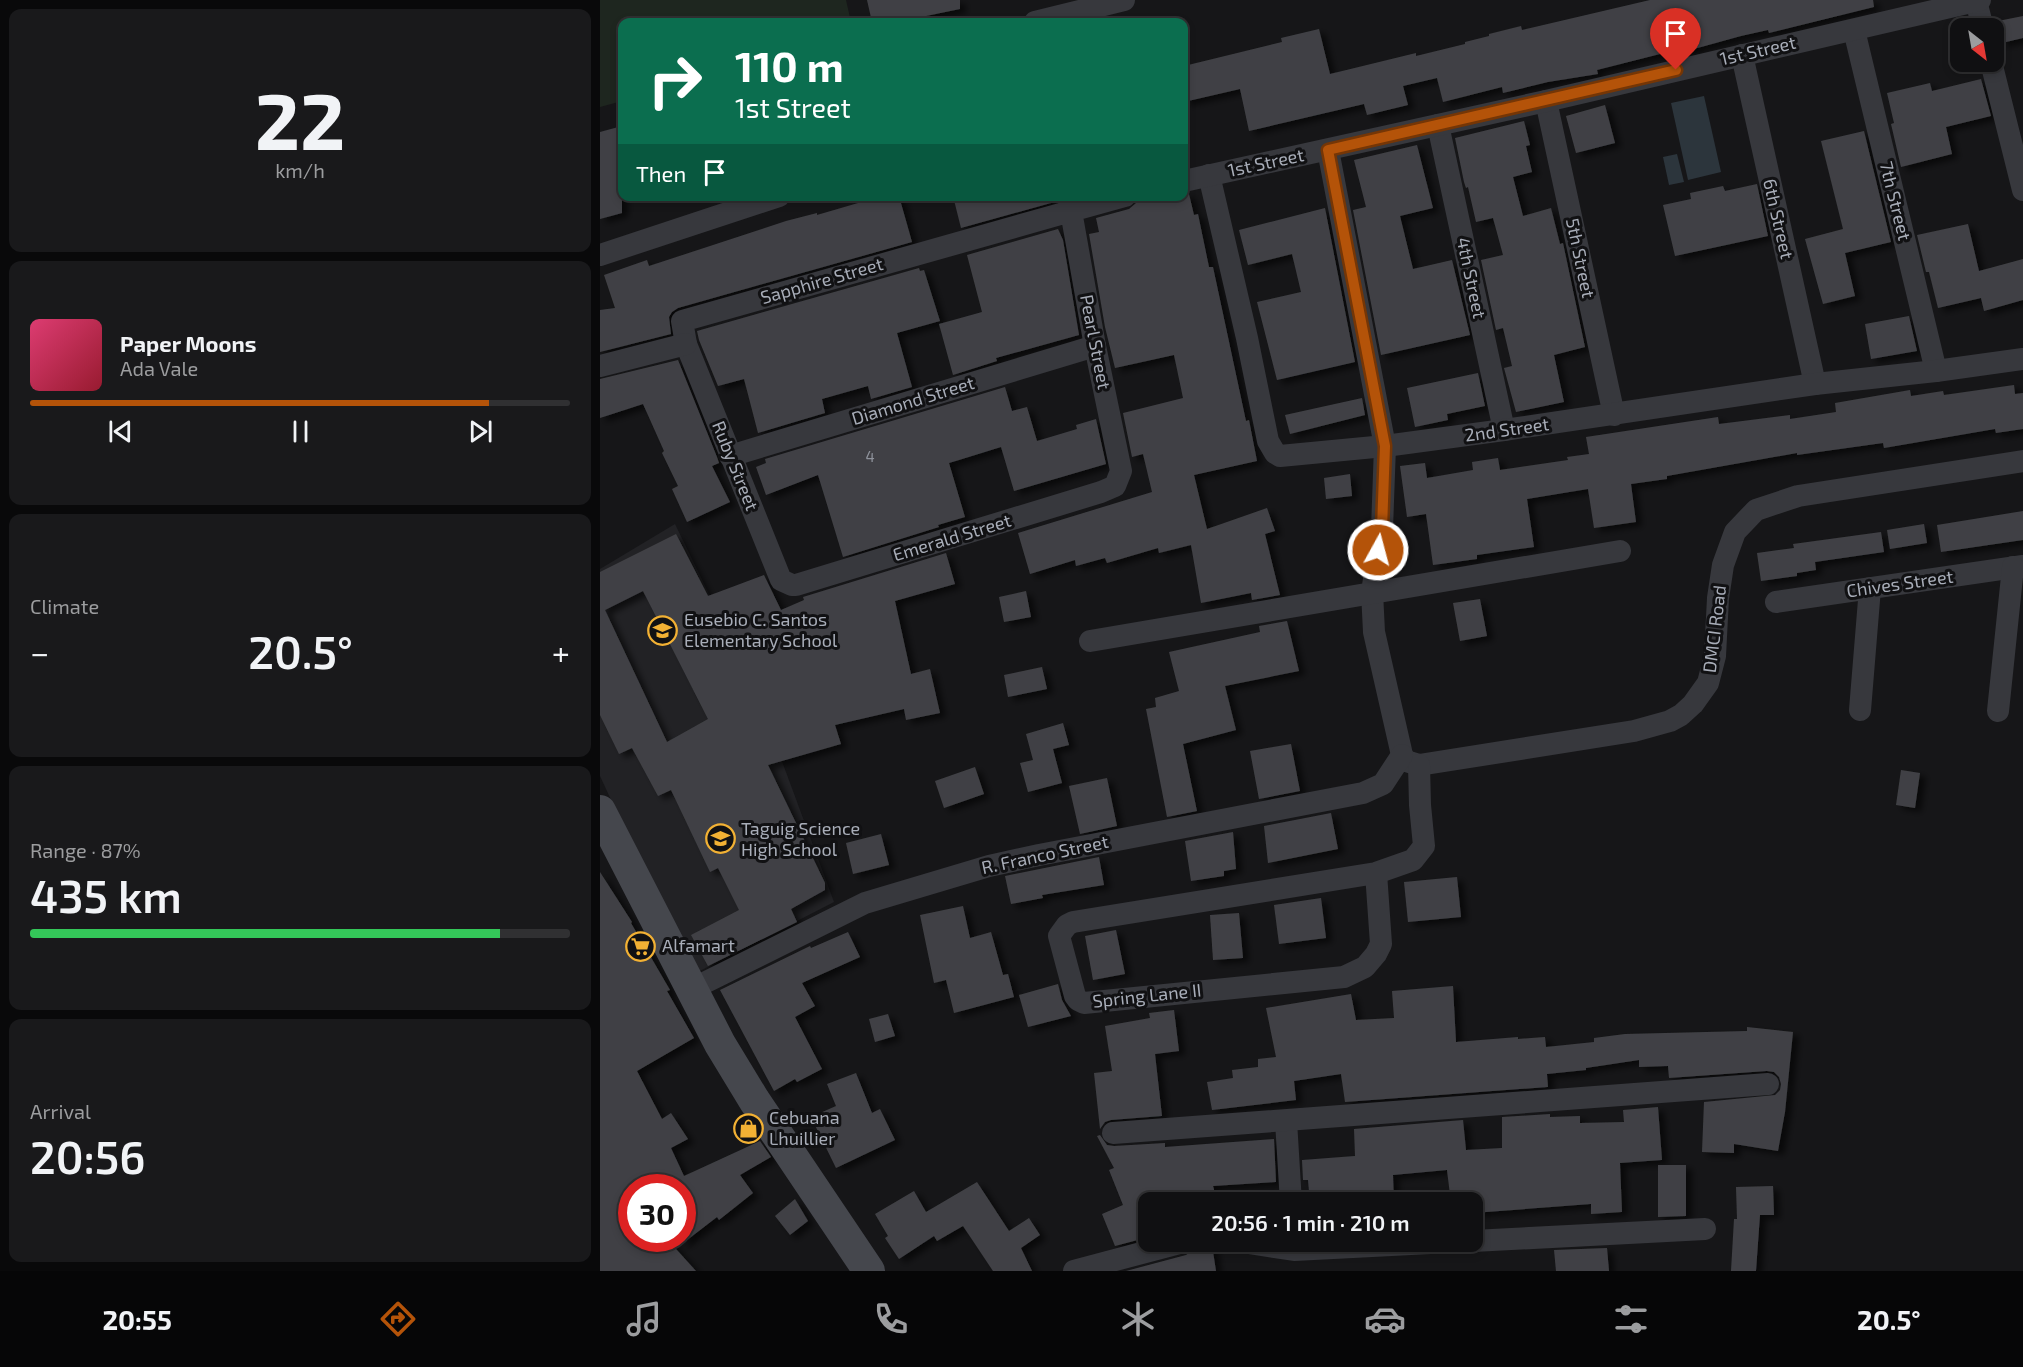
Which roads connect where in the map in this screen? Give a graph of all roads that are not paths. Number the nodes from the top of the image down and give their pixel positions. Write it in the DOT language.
graph roads {
  1 [pos="1124,0"];
  2 [pos="1978,1"];
  3 [pos="1051,18"];
  4 [pos="1981,18"];
  5 [pos="1854,30"];
  6 [pos="1742,55"];
  7 [pos="1994,72"];
  8 [pos="1546,101"];
  9 [pos="1438,125"];
  10 [pos="1328,150"];
  11 [pos="1209,175"];
  12 [pos="1188,180"];
  13 [pos="2023,190"];
  14 [pos="764,201"];
  15 [pos="1090,201"];
  16 [pos="1069,204"];
  17 [pos="600,255"];
  18 [pos="687,344"];
  19 [pos="1095,346"];
  20 [pos="2023,359"];
  21 [pos="600,366"];
  22 [pos="1936,371"];
  23 [pos="1815,384"];
  24 [pos="1614,415"];
  25 [pos="1504,430"];
  26 [pos="1385,446"];
  27 [pos="730,456"];
  28 [pos="2023,460"];
  29 [pos="1115,486"];
  30 [pos="1620,551"];
  31 [pos="2018,567"];
  32 [pos="788,584"];
  33 [pos="1870,588"];
  34 [pos="1372,592"];
  35 [pos="1776,602"];
  36 [pos="1090,641"];
  37 [pos="1860,710"];
  38 [pos="1998,711"];
  39 [pos="1411,760"];
  40 [pos="600,811"];
  41 [pos="1376,873"];
  42 [pos="692,989"];
  43 [pos="1768,1084"];
  44 [pos="1286,1121"];
  45 [pos="1113,1133"];
  46 [pos="1290,1192"];
  47 [pos="1705,1229"];
  48 [pos="1483,1240"];
  49 [pos="1145,1252"];
  50 [pos="869,1271"];
  51 [pos="1074,1271"];
  1 -- 3 [label="street"];
  2 -- 4 [label="street"];
  2 -- 5 [label="street, 1st Street"];
  5 -- 6 [label="street, 1st Street"];
  5 -- 22 [label="street, 7th Street"];
  6 -- 8 [label="street, 1st Street"];
  6 -- 23 [label="street, 6th Street"];
  7 -- 13 [label="street"];
  8 -- 9 [label="street, 1st Street"];
  8 -- 24 [label="street, 5th Street"];
  9 -- 10 [label="street, 1st Street"];
  9 -- 25 [label="street, 4th Street"];
  10 -- 11 [label="street, 1st Street"];
  10 -- 26 [label="street"];
  11 -- 12 [label="street, 1st Street"];
  11 -- 26 [label="street, 2nd Street"];
  14 -- 17 [label="street"];
  15 -- 16 [label="street"];
  16 -- 18 [label="street, Sapphire Street"];
  16 -- 19 [label="street, Pearl Street"];
  18 -- 21 [label="street"];
  18 -- 27 [label="street, Ruby Street"];
  19 -- 27 [label="street, Diamond Street"];
  19 -- 29 [label="street, Pearl Street"];
  20 -- 22 [label="street, 2nd Street"];
  22 -- 23 [label="street, 2nd Street"];
  23 -- 24 [label="street, 2nd Street"];
  24 -- 25 [label="street, 2nd Street"];
  25 -- 26 [label="street, 2nd Street"];
  26 -- 34 [label="street"];
  27 -- 32 [label="street, Ruby Street"];
  28 -- 39 [label="street, DMCI Road"];
  29 -- 32 [label="street, Emerald Street"];
  30 -- 34 [label="street"];
  31 -- 33 [label="street, Chives Street"];
  31 -- 38 [label="street"];
  33 -- 35 [label="street, Chives Street"];
  33 -- 37 [label="street"];
  34 -- 36 [label="street"];
  34 -- 39 [label="street"];
  39 -- 41 [label="street, Spring Lane II"];
  39 -- 42 [label="street, R. Franco Street"];
  40 -- 42 [label="main road"];
  41 -- 41 [label="street, Spring Lane II"];
  42 -- 50 [label="main road"];
  43 -- 44 [label="street"];
  44 -- 45 [label="street"];
  44 -- 46 [label="street"];
  47 -- 48 [label="street"];
  49 -- 51 [label="street"];
}
